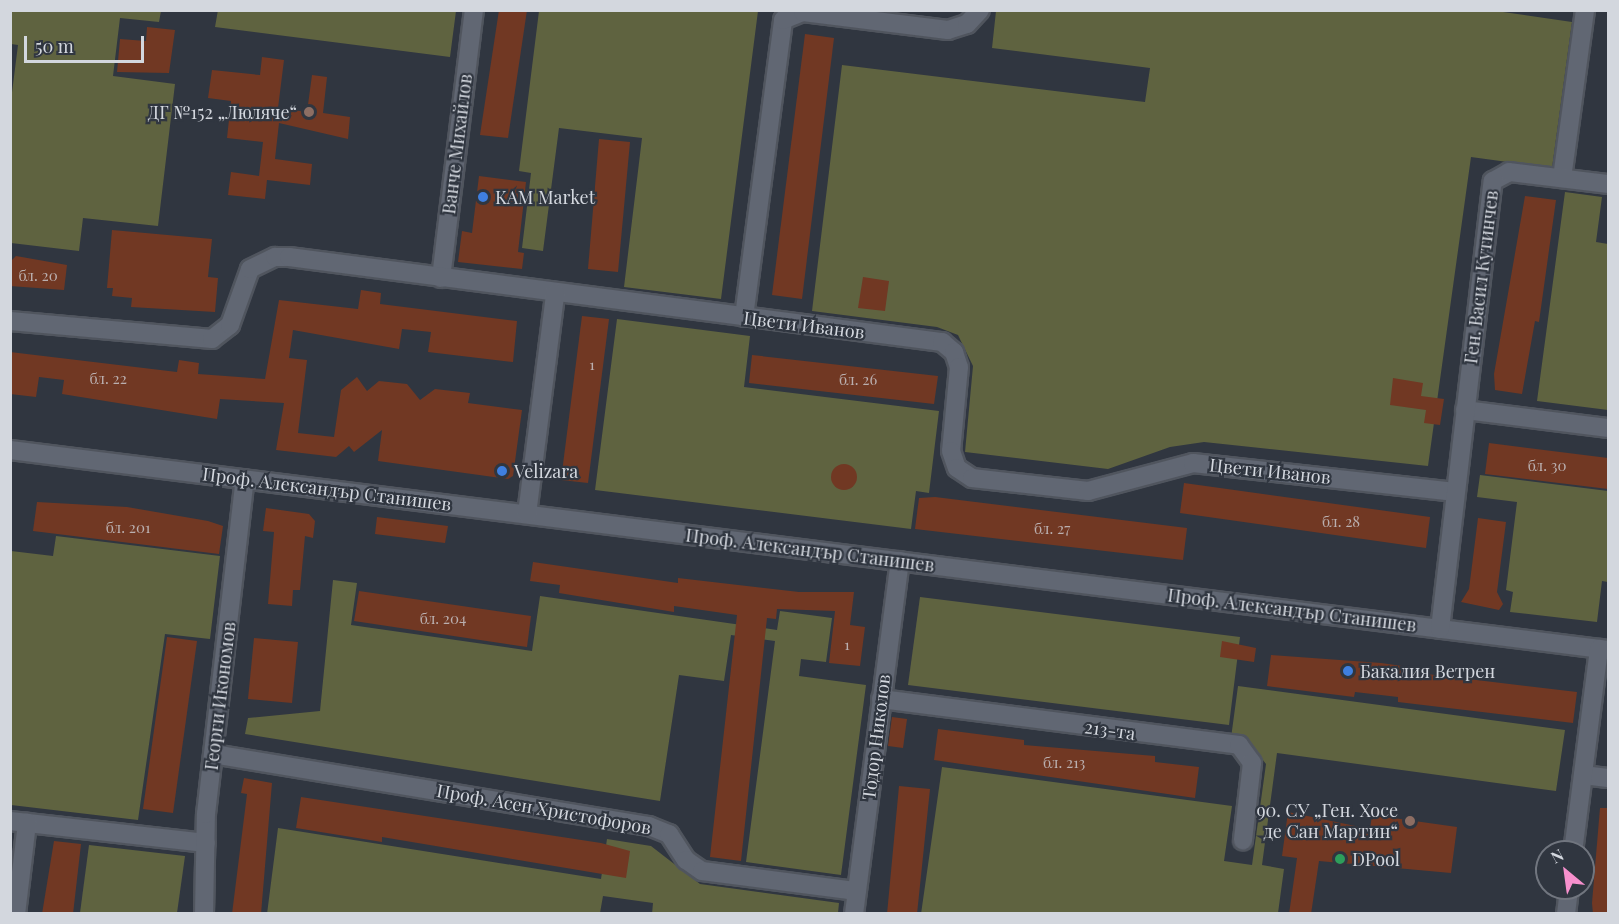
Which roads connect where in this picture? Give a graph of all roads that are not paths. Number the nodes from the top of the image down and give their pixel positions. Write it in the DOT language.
graph roads {
  1 [pos="474,10"];
  2 [pos="980,10"];
  3 [pos="1585,10"];
  4 [pos="1563,178"];
  5 [pos="1608,184"];
  6 [pos="441,278"];
  7 [pos="555,294"];
  8 [pos="744,317"];
  9 [pos="10,321"];
  10 [pos="1465,410"];
  11 [pos="1608,428"];
  12 [pos="10,450"];
  13 [pos="245,479"];
  14 [pos="1455,492"];
  15 [pos="527,514"];
  16 [pos="900,561"];
  17 [pos="1440,629"];
  18 [pos="1604,650"];
  19 [pos="881,699"];
  20 [pos="213,754"];
  21 [pos="1583,775"];
  22 [pos="1608,778"];
  23 [pos="19,822"];
  24 [pos="1243,840"];
  25 [pos="1575,840"];
  26 [pos="206,843"];
  27 [pos="857,891"];
  28 [pos="16,914"];
  29 [pos="204,914"];
  30 [pos="854,914"];
  1 -- 6 [label="street, Ванче Михайлов"];
  2 -- 8 [label="street"];
  3 -- 4 [label="street"];
  4 -- 5 [label="street, Ген. Васил Кутинчев"];
  4 -- 10 [label="street, Ген. Васил Кутинчев"];
  6 -- 7 [label="street, Цвети Иванов"];
  6 -- 9 [label="street, Цвети Иванов"];
  7 -- 8 [label="street, Цвети Иванов"];
  7 -- 15 [label="street"];
  8 -- 14 [label="street, Цвети Иванов"];
  10 -- 11 [label="street"];
  10 -- 14 [label="street, Ген. Васил Кутинчев"];
  12 -- 13 [label="street, Проф. Александър Станишев"];
  13 -- 15 [label="street, Проф. Александър Станишев"];
  13 -- 20 [label="street, Георги Икономов"];
  14 -- 17 [label="street, Ген. Васил Кутинчев"];
  15 -- 16 [label="street, Проф. Александър Станишев"];
  16 -- 17 [label="street, Проф. Александър Станишев"];
  16 -- 19 [label="street, Тодор Николов"];
  17 -- 18 [label="street, Проф. Александър Станишев"];
  18 -- 21 [label="street"];
  19 -- 24 [label="street, 213-та"];
  19 -- 27 [label="street, Тодор Николов"];
  20 -- 26 [label="street, Георги Икономов"];
  20 -- 27 [label="street, Проф. Асен Христофоров"];
  21 -- 22 [label="street"];
  21 -- 25 [label="street"];
  23 -- 26 [label="street"];
  23 -- 28 [label="street"];
  26 -- 29 [label="street, Георги Икономов"];
  27 -- 30 [label="street, Тодор Николов"];
}
